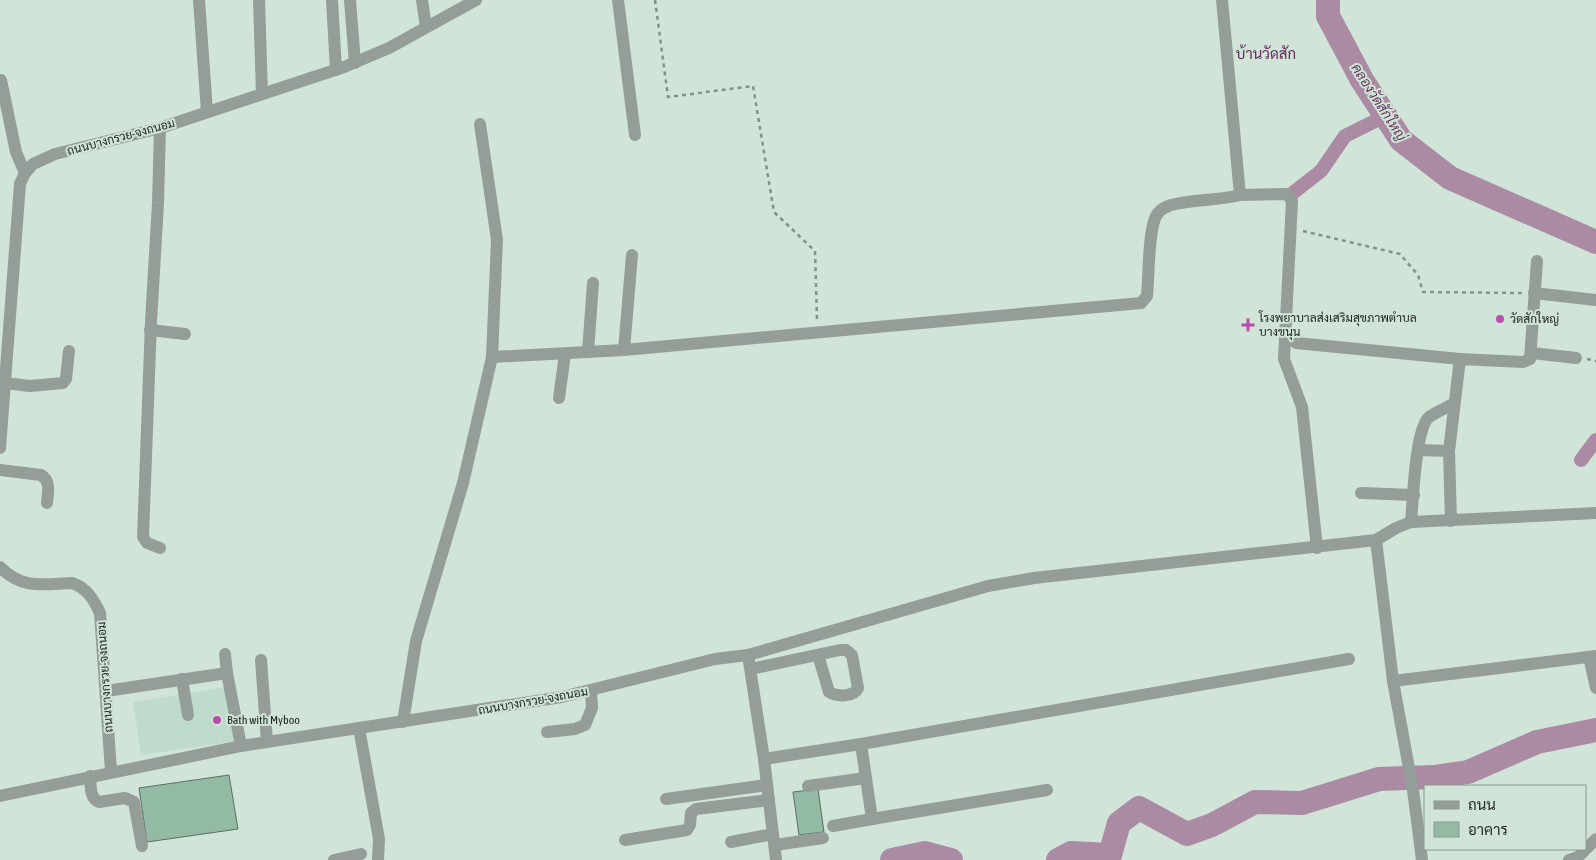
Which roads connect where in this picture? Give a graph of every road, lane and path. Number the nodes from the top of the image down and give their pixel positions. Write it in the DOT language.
graph roads {
  1 [pos="199,0"];
  2 [pos="259,0"];
  3 [pos="332,0"];
  4 [pos="350,0"];
  5 [pos="422,0"];
  6 [pos="476,0"];
  7 [pos="618,0"];
  8 [pos="655,0"];
  9 [pos="1222,0"];
  10 [pos="426,27"];
  11 [pos="355,63"];
  12 [pos="336,70"];
  13 [pos="1,80"];
  14 [pos="262,94"];
  15 [pos="208,112"];
  16 [pos="480,124"];
  17 [pos="160,128"];
  18 [pos="635,135"];
  19 [pos="25,173"];
  20 [pos="1240,195"];
  21 [pos="1291,230"];
  22 [pos="632,255"];
  23 [pos="1537,261"];
  24 [pos="593,283"];
  25 [pos="1534,293"];
  26 [pos="1596,300"];
  27 [pos="5,304"];
  28 [pos="150,330"];
  29 [pos="817,333"];
  30 [pos="185,334"];
  31 [pos="1296,343"];
  32 [pos="624,350"];
  33 [pos="69,351"];
  34 [pos="588,352"];
  35 [pos="1532,353"];
  36 [pos="565,354"];
  37 [pos="492,357"];
  38 [pos="1576,358"];
  39 [pos="1460,359"];
  40 [pos="5,383"];
  41 [pos="559,398"];
  42 [pos="1453,404"];
  43 [pos="1,417"];
  44 [pos="0,448"];
  45 [pos="1418,450"];
  46 [pos="1449,451"];
  47 [pos="0,470"];
  48 [pos="1361,493"];
  49 [pos="1414,494"];
  50 [pos="47,503"];
  51 [pos="1596,513"];
  52 [pos="1451,521"];
  53 [pos="1411,522"];
  54 [pos="1376,540"];
  55 [pos="160,548"];
  56 [pos="1317,548"];
  57 [pos="0,567"];
  58 [pos="225,654"];
  59 [pos="748,655"];
  60 [pos="818,655"];
  61 [pos="1592,657"];
  62 [pos="261,660"];
  63 [pos="1349,660"];
  64 [pos="752,669"];
  65 [pos="227,673"];
  66 [pos="182,680"];
  67 [pos="1393,682"];
  68 [pos="1596,688"];
  69 [pos="106,691"];
  70 [pos="591,691"];
  71 [pos="188,715"];
  72 [pos="403,722"];
  73 [pos="359,728"];
  74 [pos="548,732"];
  75 [pos="267,742"];
  76 [pos="861,744"];
  77 [pos="241,746"];
  78 [pos="764,759"];
  79 [pos="111,771"];
  80 [pos="90,776"];
  81 [pos="866,778"];
  82 [pos="766,785"];
  83 [pos="808,786"];
  84 [pos="1047,790"];
  85 [pos="0,796"];
  86 [pos="666,799"];
  87 [pos="769,800"];
  88 [pos="872,819"];
  89 [pos="833,826"];
  90 [pos="822,838"];
  91 [pos="625,840"];
  92 [pos="774,840"];
  93 [pos="1596,840"];
  94 [pos="731,842"];
  95 [pos="142,846"];
  96 [pos="1586,849"];
  97 [pos="1585,850"];
  98 [pos="361,854"];
  99 [pos="334,860"];
  100 [pos="378,860"];
  101 [pos="776,860"];
  102 [pos="1422,860"];
  103 [pos="1569,860"];
  1 -- 15 [label="street"];
  2 -- 14 [label="street"];
  3 -- 12 [label="street"];
  4 -- 11 [label="street"];
  5 -- 10 [label="street"];
  6 -- 10 [label="street, ถนนบางกรวย-จงถนอม"];
  7 -- 18 [label="street"];
  8 -- 29 [label="path"];
  9 -- 20 [label="street"];
  10 -- 11 [label="street, ถนนบางกรวย-จงถนอม"];
  11 -- 12 [label="street, ถนนบางกรวย-จงถนอม"];
  12 -- 14 [label="street, ถนนบางกรวย-จงถนอม"];
  13 -- 19 [label="street"];
  14 -- 15 [label="street, ถนนบางกรวย-จงถนอม"];
  15 -- 17 [label="street, ถนนบางกรวย-จงถนอม"];
  16 -- 37 [label="street"];
  17 -- 19 [label="street, ถนนบางกรวย-จงถนอม"];
  17 -- 28 [label="street"];
  19 -- 27 [label="street"];
  20 -- 21 [label="street"];
  20 -- 29 [label="street"];
  21 -- 25 [label="path"];
  21 -- 56 [label="street"];
  22 -- 32 [label="street"];
  23 -- 25 [label="street"];
  24 -- 34 [label="street"];
  25 -- 26 [label="street"];
  25 -- 35 [label="street"];
  27 -- 40 [label="street"];
  28 -- 30 [label="street"];
  28 -- 55 [label="street"];
  29 -- 32 [label="street"];
  31 -- 39 [label="street"];
  32 -- 34 [label="street"];
  33 -- 40 [label="street"];
  34 -- 36 [label="street"];
  35 -- 38 [label="street"];
  35 -- 39 [label="street"];
  36 -- 37 [label="street"];
  36 -- 41 [label="street"];
  37 -- 72 [label="street"];
  39 -- 42 [label="street"];
  40 -- 43 [label="street"];
  42 -- 45 [label="street"];
  42 -- 46 [label="street"];
  43 -- 44 [label="street"];
  45 -- 46 [label="street"];
  45 -- 49 [label="street"];
  46 -- 52 [label="street"];
  47 -- 50 [label="street"];
  48 -- 49 [label="street"];
  49 -- 53 [label="street"];
  51 -- 52 [label="street"];
  52 -- 53 [label="street"];
  53 -- 54 [label="street"];
  54 -- 56 [label="street, ถนนบางกรวย-จงถนอม"];
  54 -- 67 [label="street"];
  56 -- 59 [label="street, ถนนบางกรวย-จงถนอม"];
  57 -- 69 [label="street, ถนนบางกรวย-จงถนอม"];
  58 -- 65 [label="street"];
  59 -- 64 [label="street"];
  59 -- 70 [label="street, ถนนบางกรวย-จงถนอม"];
  60 -- 64 [label="street"];
  61 -- 67 [label="street"];
  61 -- 68 [label="street"];
  62 -- 75 [label="street"];
  63 -- 76 [label="street"];
  64 -- 78 [label="street"];
  65 -- 66 [label="street"];
  65 -- 77 [label="street"];
  66 -- 69 [label="street"];
  66 -- 71 [label="street"];
  67 -- 102 [label="street"];
  69 -- 79 [label="street, ถนนบางกรวย-จงถนอม"];
  70 -- 72 [label="street, ถนนบางกรวย-จงถนอม"];
  70 -- 74 [label="street"];
  72 -- 73 [label="street, ถนนบางกรวย-จงถนอม"];
  73 -- 75 [label="street, ถนนบางกรวย-จงถนอม"];
  73 -- 100 [label="street"];
  75 -- 77 [label="street, ถนนบางกรวย-จงถนอม"];
  76 -- 78 [label="street"];
  76 -- 81 [label="street"];
  77 -- 79 [label="street, ถนนบางกรวย-จงถนอม"];
  78 -- 82 [label="street"];
  79 -- 80 [label="street, ถนนบางกรวย-จงถนอม"];
  80 -- 85 [label="street, ถนนบางกรวย-จงถนอม"];
  80 -- 95 [label="street"];
  81 -- 83 [label="street"];
  81 -- 88 [label="street"];
  82 -- 86 [label="street"];
  82 -- 87 [label="street"];
  84 -- 88 [label="street"];
  87 -- 91 [label="street"];
  87 -- 92 [label="street"];
  88 -- 89 [label="street"];
  90 -- 92 [label="street"];
  92 -- 94 [label="street"];
  92 -- 101 [label="street"];
  93 -- 96 [label="street"];
  97 -- 103 [label="street"];
  98 -- 99 [label="street"];
}
